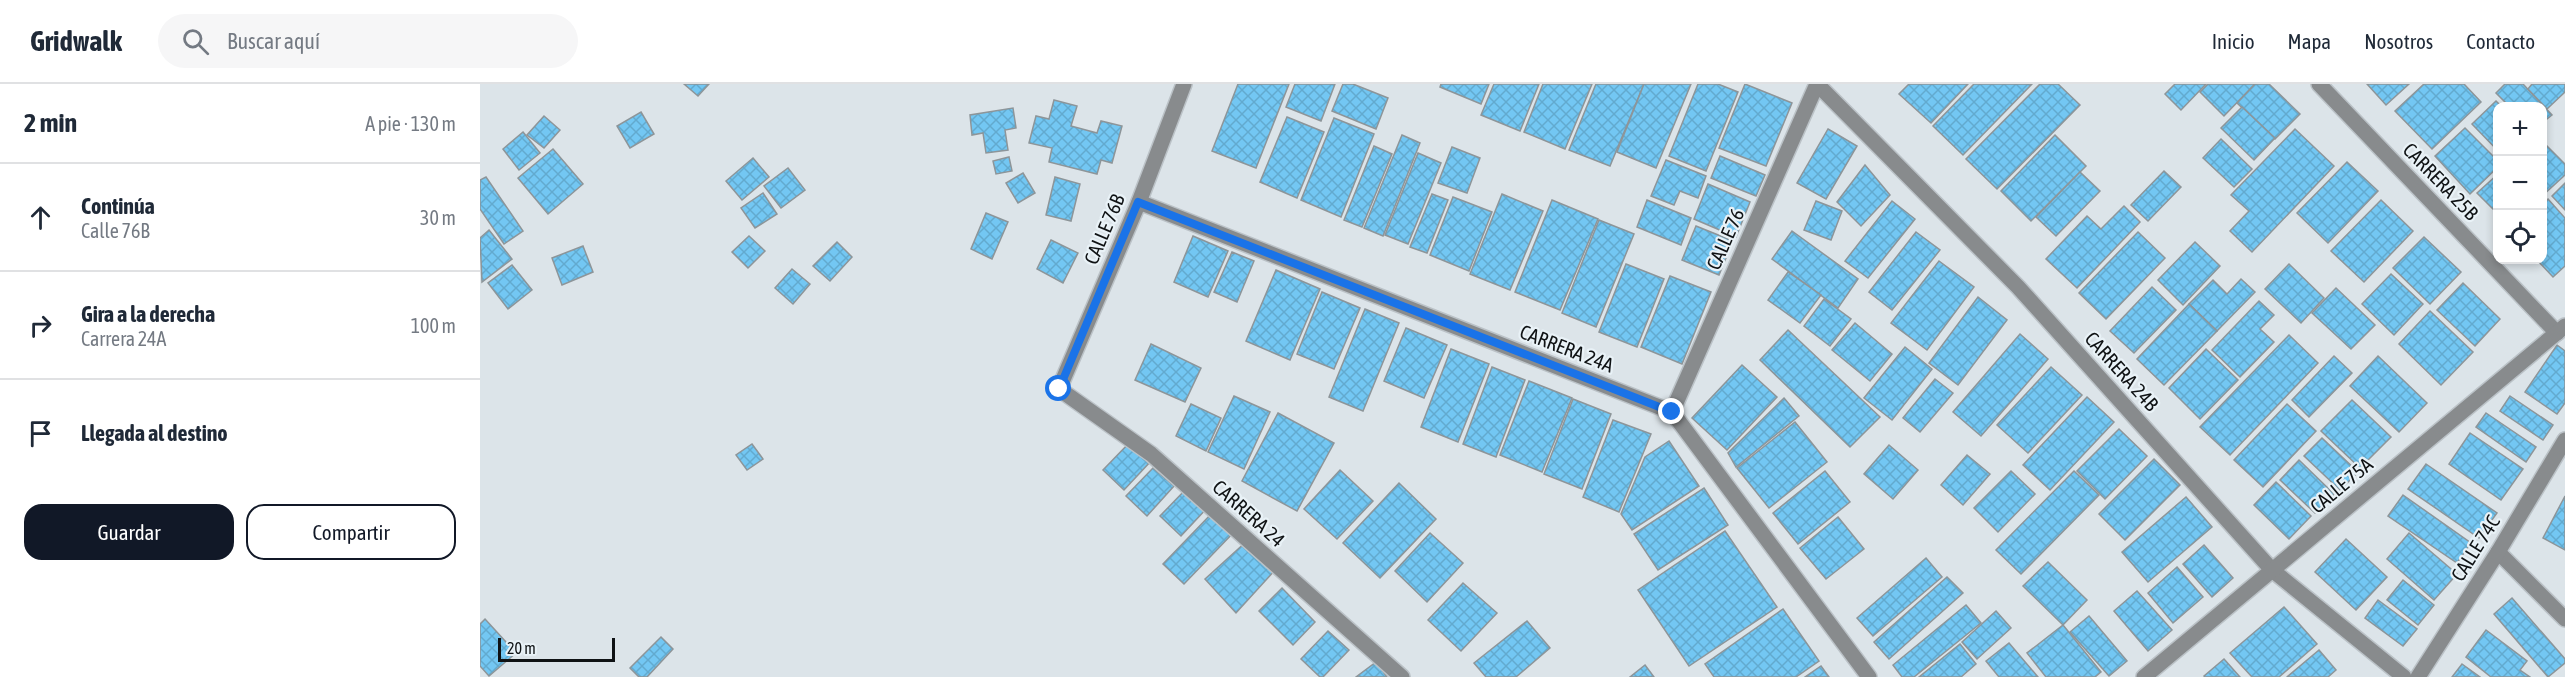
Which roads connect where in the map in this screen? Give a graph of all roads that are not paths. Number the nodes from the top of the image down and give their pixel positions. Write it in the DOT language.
graph roads {
  1 [pos="1184,84"];
  2 [pos="1817,84"];
  3 [pos="2319,84"];
  4 [pos="1138,202"];
  5 [pos="2561,329"];
  6 [pos="1059,389"];
  7 [pos="1672,412"];
  8 [pos="2565,441"];
  9 [pos="2498,552"];
  10 [pos="2272,570"];
  11 [pos="2565,619"];
  12 [pos="1402,677"];
  13 [pos="1869,677"];
  14 [pos="2145,677"];
  15 [pos="2404,677"];
  16 [pos="2418,677"];
  1 -- 4 [label="street, CALLE 76B"];
  2 -- 7 [label="street, CALLE 76"];
  2 -- 10 [label="street, CARRERA 24B"];
  3 -- 5 [label="street, CARRERA 25B"];
  4 -- 6 [label="street, CALLE 76B"];
  4 -- 7 [label="street, CARRERA 24A"];
  5 -- 10 [label="street, CALLE 75A"];
  6 -- 12 [label="street, CARRERA 24"];
  7 -- 13 [label="street"];
  8 -- 9 [label="street, CALLE 74C"];
  9 -- 11 [label="street"];
  9 -- 16 [label="street, CALLE 74C"];
  10 -- 14 [label="street, CALLE 75A"];
  10 -- 15 [label="street, CARRERA 24B"];
}
